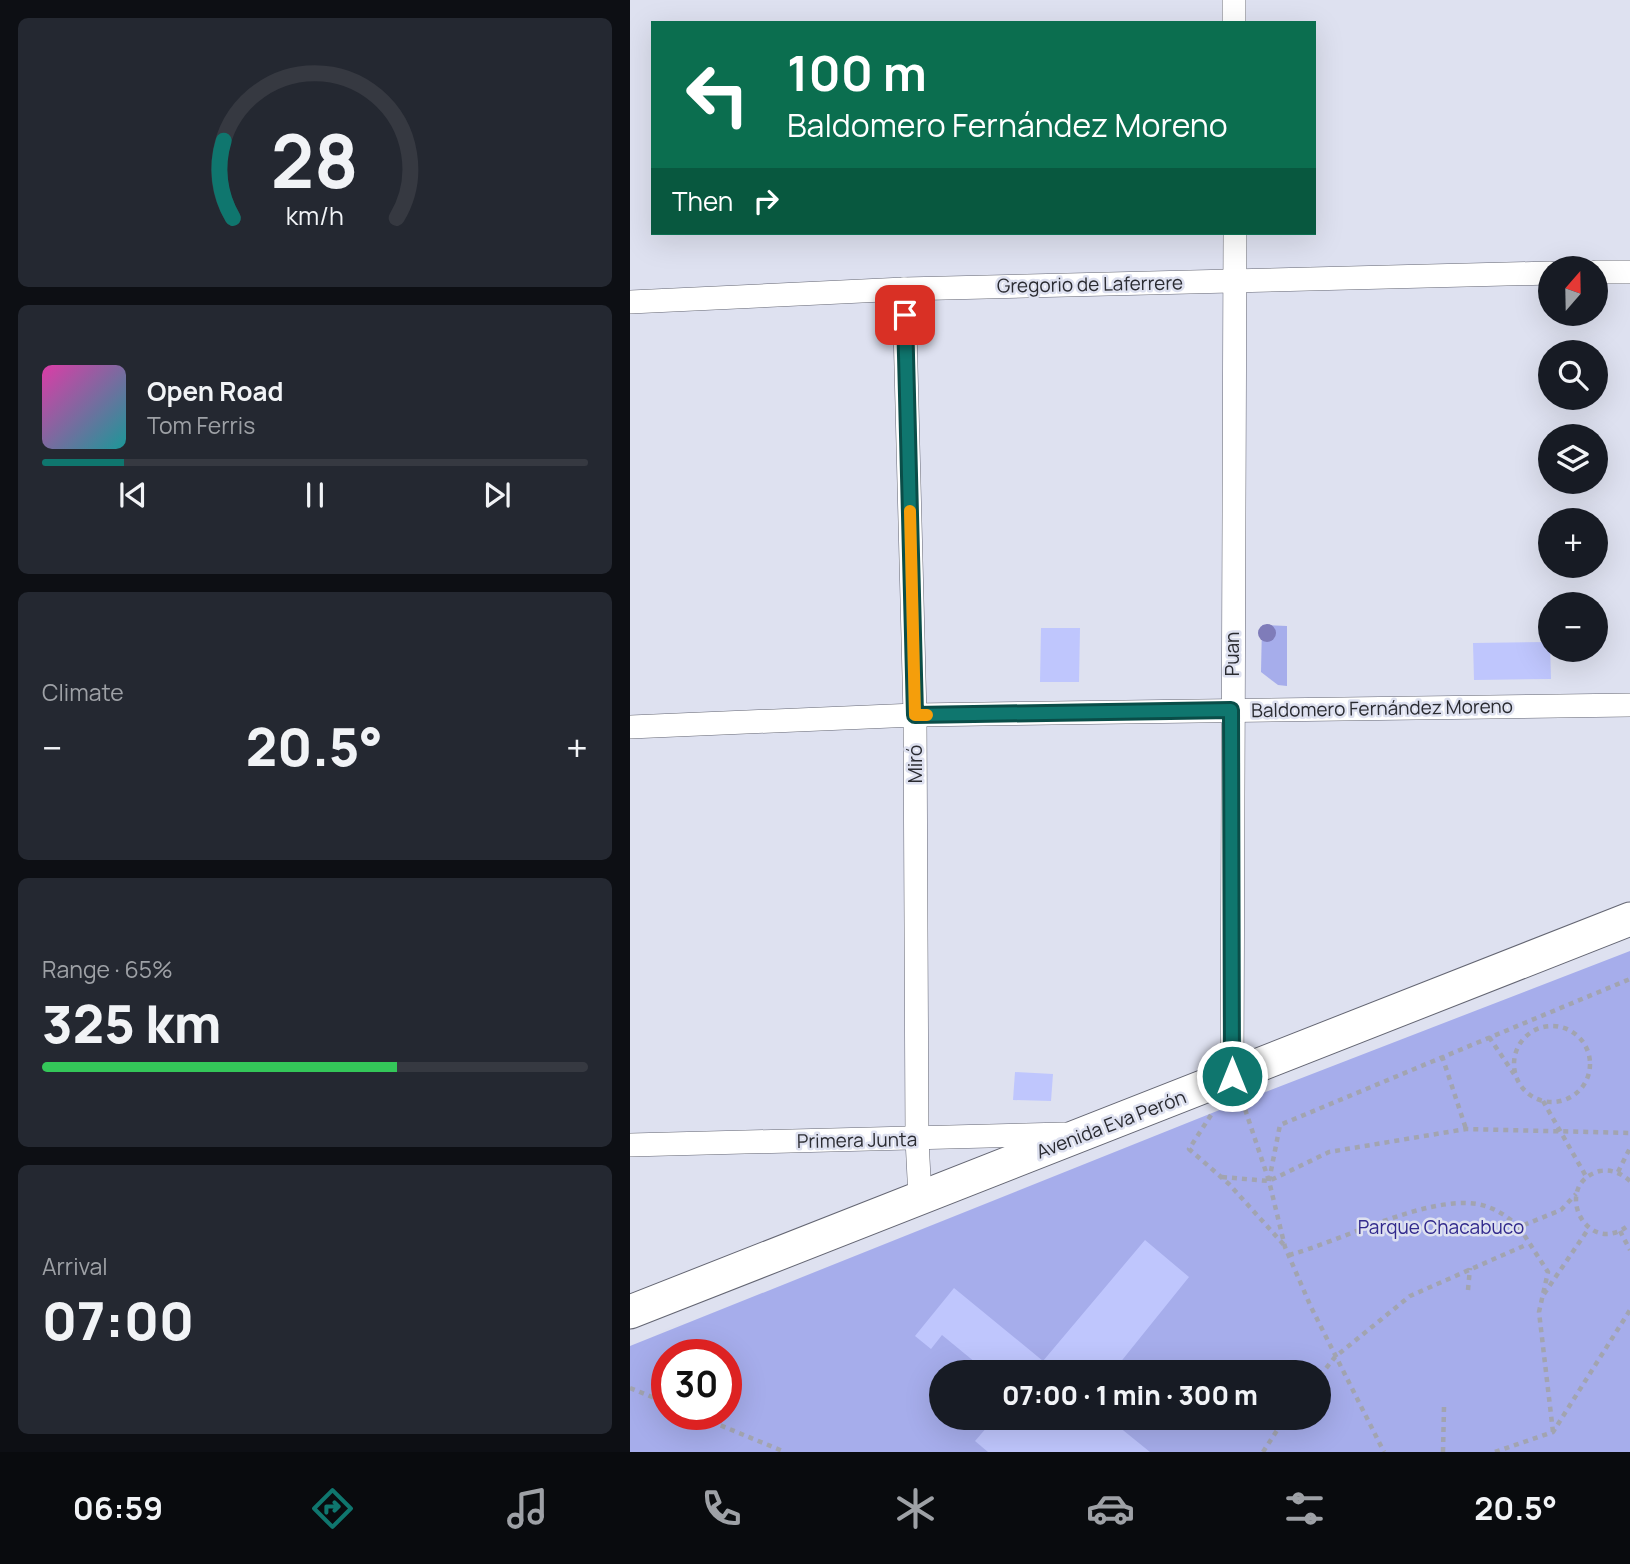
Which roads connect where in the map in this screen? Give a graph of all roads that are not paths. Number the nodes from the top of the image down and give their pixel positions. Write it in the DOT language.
graph roads {
  1 [pos="1234,0"];
  2 [pos="1234,21"];
  3 [pos="1235,235"];
  4 [pos="1608,272"];
  5 [pos="1630,272"];
  6 [pos="1538,273"];
  7 [pos="1235,281"];
  8 [pos="904,289"];
  9 [pos="630,302"];
  10 [pos="1630,705"];
  11 [pos="1231,710"];
  12 [pos="915,715"];
  13 [pos="630,727"];
  14 [pos="1630,919"];
  15 [pos="1232,1076"];
  16 [pos="1085,1134"];
  17 [pos="916,1139"];
  18 [pos="630,1144"];
  19 [pos="920,1198"];
  20 [pos="630,1312"];
  1 -- 2 [label="street"];
  3 -- 7 [label="street, Puan"];
  4 -- 5 [label="street"];
  6 -- 7 [label="street, Gregorio de Laferrere"];
  7 -- 8 [label="street, Gregorio de Laferrere"];
  7 -- 11 [label="street, Puan"];
  8 -- 9 [label="street, Gregorio de Laferrere"];
  8 -- 12 [label="street, Miró"];
  10 -- 11 [label="street, Baldomero Fernández Moreno"];
  11 -- 12 [label="street, Baldomero Fernández Moreno"];
  11 -- 15 [label="street, Puan"];
  12 -- 13 [label="street, Baldomero Fernández Moreno"];
  12 -- 17 [label="street, Miró"];
  14 -- 15 [label="main road, Avenida Eva Perón"];
  15 -- 16 [label="main road, Avenida Eva Perón"];
  16 -- 17 [label="street, Primera Junta"];
  16 -- 19 [label="main road, Avenida Eva Perón"];
  17 -- 18 [label="street, Primera Junta"];
  17 -- 19 [label="street, Miró"];
  19 -- 20 [label="main road, Avenida Eva Perón"];
}
